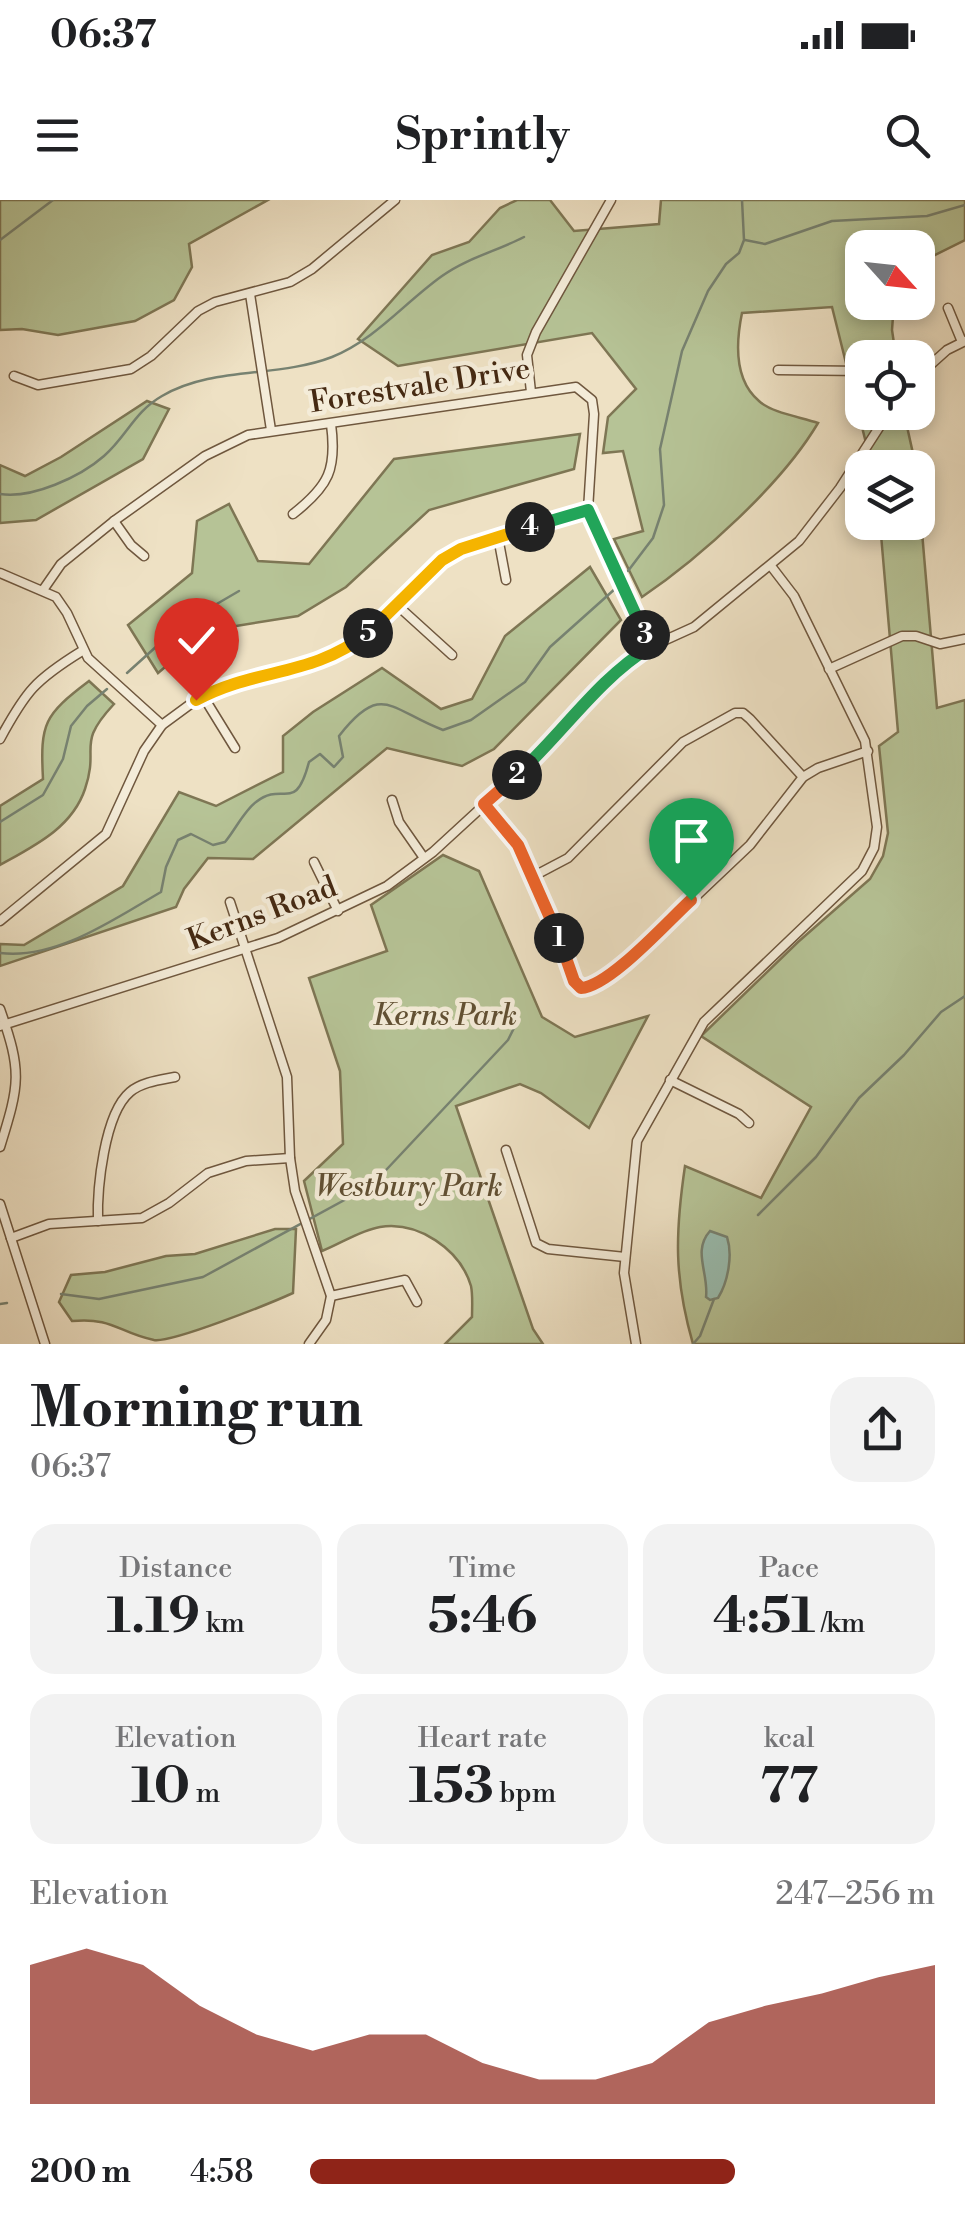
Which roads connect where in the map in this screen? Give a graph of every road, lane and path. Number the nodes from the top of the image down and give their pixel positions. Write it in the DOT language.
graph roads {
  1 [pos="395,200"];
  2 [pos="611,200"];
  3 [pos="250,294"];
  4 [pos="948,308"];
  5 [pos="964,341"];
  6 [pos="935,361"];
  7 [pos="778,370"];
  8 [pos="845,371"];
  9 [pos="14,376"];
  10 [pos="531,392"];
  11 [pos="331,424"];
  12 [pos="270,430"];
  13 [pos="877,430"];
  14 [pos="588,510"];
  15 [pos="292,514"];
  16 [pos="114,520"];
  17 [pos="498,537"];
  18 [pos="144,556"];
  19 [pos="772,566"];
  20 [pos="0,572"];
  21 [pos="506,580"];
  22 [pos="44,590"];
  23 [pos="398,606"];
  24 [pos="965,639"];
  25 [pos="650,647"];
  26 [pos="82,651"];
  27 [pos="452,655"];
  28 [pos="829,668"];
  29 [pos="202,696"];
  30 [pos="162,725"];
  31 [pos="0,739"];
  32 [pos="235,748"];
  33 [pos="868,751"];
  34 [pos="803,777"];
  35 [pos="392,800"];
  36 [pos="484,804"];
  37 [pos="424,858"];
  38 [pos="314,862"];
  39 [pos="532,877"];
  40 [pos="230,902"];
  41 [pos="338,911"];
  42 [pos="0,922"];
  43 [pos="247,946"];
  44 [pos="0,1009"];
  45 [pos="3,1026"];
  46 [pos="174,1078"];
  47 [pos="670,1080"];
  48 [pos="750,1124"];
  49 [pos="0,1146"];
  50 [pos="506,1150"];
  51 [pos="290,1158"];
  52 [pos="0,1204"];
  53 [pos="98,1221"];
  54 [pos="11,1238"];
  55 [pos="625,1257"];
  56 [pos="331,1296"];
  57 [pos="417,1302"];
  58 [pos="46,1344"];
  59 [pos="309,1344"];
  60 [pos="636,1344"];
  1 -- 3 [label="street"];
  2 -- 10 [label="street"];
  3 -- 9 [label="street"];
  3 -- 12 [label="street"];
  4 -- 5 [label="street"];
  5 -- 6 [label="street"];
  7 -- 8 [label="street"];
  10 -- 11 [label="street, Forestvale Drive"];
  10 -- 14 [label="street, Forestvale Drive"];
  11 -- 12 [label="street, Forestvale Drive"];
  11 -- 15 [label="street"];
  12 -- 16 [label="street, Forestvale Drive"];
  13 -- 19 [label="street, Kerns Road"];
  14 -- 17 [label="street"];
  14 -- 25 [label="street, Forestvale Drive"];
  16 -- 18 [label="street"];
  16 -- 22 [label="street, Forestvale Drive"];
  17 -- 21 [label="street"];
  17 -- 23 [label="street"];
  19 -- 25 [label="street, Kerns Road"];
  19 -- 28 [label="street"];
  20 -- 22 [label="street"];
  22 -- 26 [label="street"];
  23 -- 27 [label="street"];
  23 -- 29 [label="street"];
  24 -- 28 [label="street"];
  25 -- 36 [label="street, Kerns Road"];
  26 -- 30 [label="street"];
  26 -- 31 [label="street"];
  28 -- 33 [label="street"];
  29 -- 30 [label="street"];
  29 -- 32 [label="street"];
  30 -- 42 [label="street"];
  33 -- 34 [label="street"];
  33 -- 47 [label="street"];
  34 -- 39 [label="street"];
  34 -- 39 [label="street"];
  35 -- 37 [label="street"];
  36 -- 37 [label="street, Kerns Road"];
  36 -- 39 [label="street"];
  37 -- 41 [label="street, Kerns Road"];
  38 -- 41 [label="street"];
  40 -- 43 [label="street"];
  41 -- 43 [label="street, Kerns Road"];
  43 -- 45 [label="street, Kerns Road"];
  43 -- 51 [label="street"];
  44 -- 45 [label="street"];
  45 -- 49 [label="street"];
  46 -- 53 [label="street"];
  47 -- 48 [label="street"];
  47 -- 55 [label="street"];
  50 -- 55 [label="street"];
  51 -- 53 [label="street"];
  51 -- 56 [label="street"];
  52 -- 54 [label="street"];
  53 -- 54 [label="street"];
  54 -- 58 [label="street"];
  55 -- 60 [label="street"];
  56 -- 57 [label="street"];
  56 -- 59 [label="street"];
}
